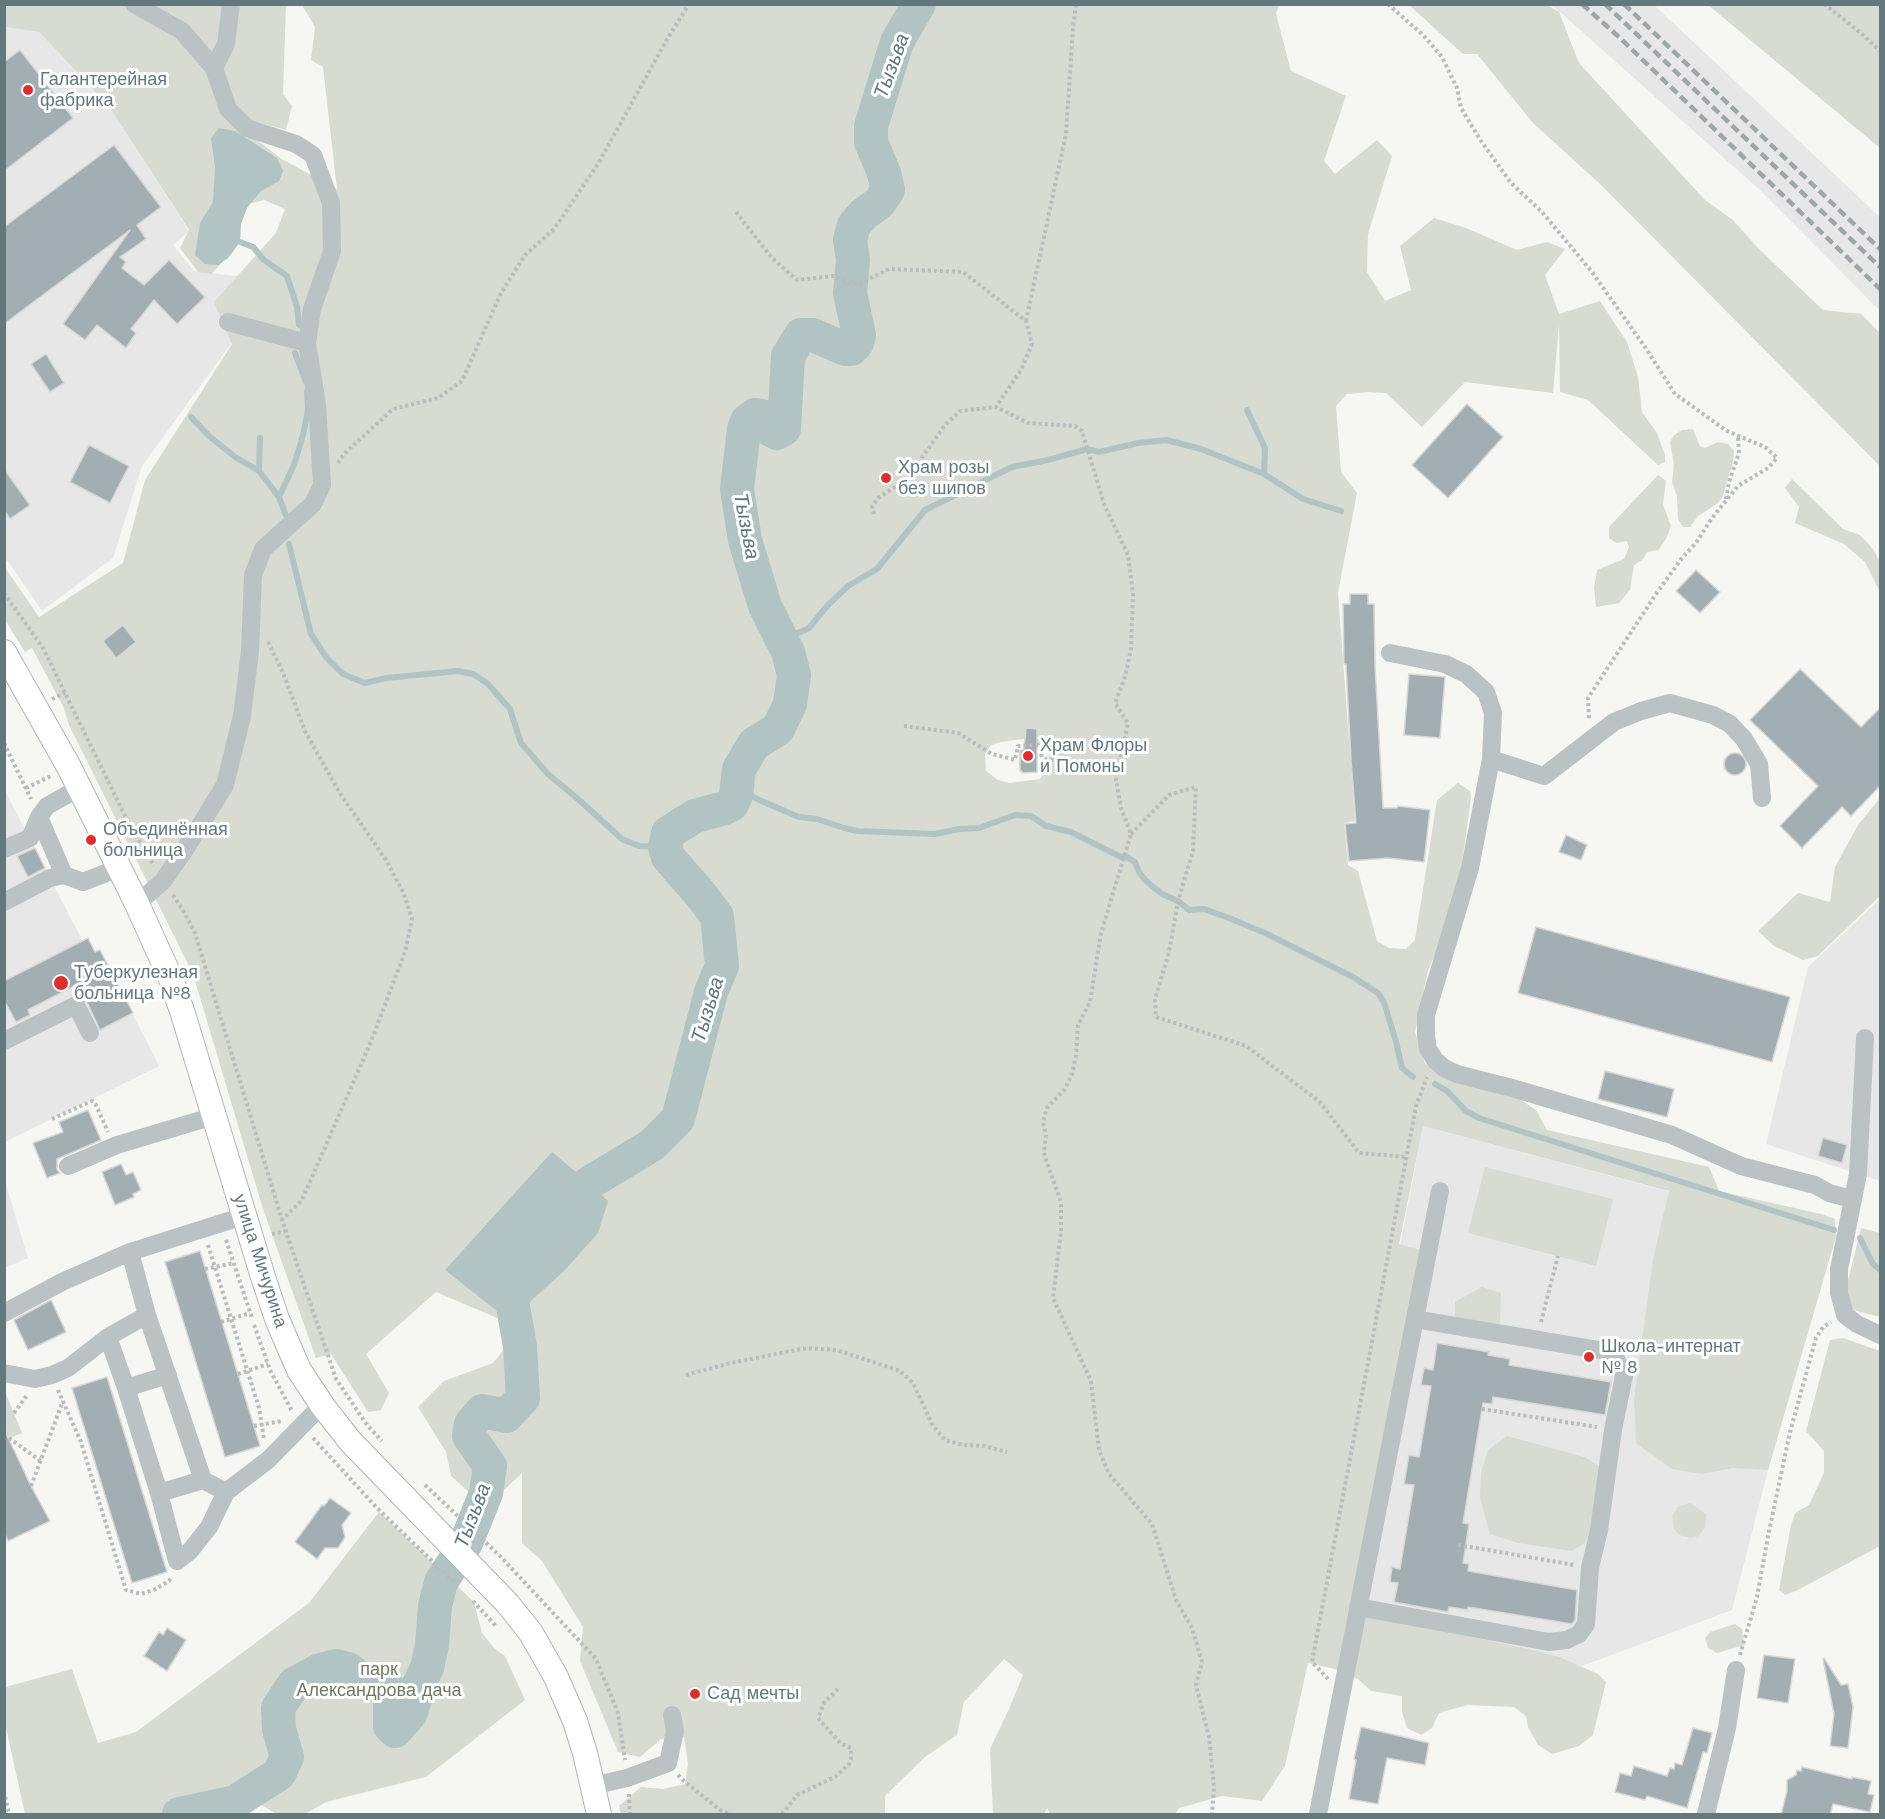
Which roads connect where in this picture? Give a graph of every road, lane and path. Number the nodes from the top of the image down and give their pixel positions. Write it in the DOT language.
graph roads {
  1 [pos="134,4"];
  2 [pos="231,4"];
  3 [pos="689,4"];
  4 [pos="1076,4"];
  5 [pos="1388,4"];
  6 [pos="1824,4"];
  7 [pos="162,13"];
  8 [pos="1881,51"];
  9 [pos="214,68"];
  10 [pos="736,212"];
  11 [pos="1026,321"];
  12 [pos="228,322"];
  13 [pos="307,343"];
  14 [pos="996,407"];
  15 [pos="1738,436"];
  16 [pos="322,485"];
  17 [pos="1725,501"];
  18 [pos="874,514"];
  19 [pos="4,593"];
  20 [pos="268,641"];
  21 [pos="4,652"];
  22 [pos="1390,653"];
  23 [pos="65,693"];
  24 [pos="52,699"];
  25 [pos="904,726"];
  26 [pos="1590,741"];
  27 [pos="4,743"];
  28 [pos="1491,759"];
  29 [pos="1119,767"];
  30 [pos="79,788"];
  31 [pos="1762,798"];
  32 [pos="39,817"];
  33 [pos="1131,834"];
  34 [pos="4,849"];
  35 [pos="119,868"];
  36 [pos="64,875"];
  37 [pos="163,881"];
  38 [pos="4,902"];
  39 [pos="137,904"];
  40 [pos="90,1033"];
  41 [pos="1865,1038"];
  42 [pos="4,1041"];
  43 [pos="1435,1060"];
  44 [pos="214,1116"];
  45 [pos="52,1119"];
  46 [pos="115,1146"];
  47 [pos="1407,1157"];
  48 [pos="68,1166"];
  49 [pos="1440,1191"];
  50 [pos="1852,1199"];
  51 [pos="244,1216"];
  52 [pos="282,1220"];
  53 [pos="206,1239"];
  54 [pos="130,1252"];
  55 [pos="1558,1256"];
  56 [pos="234,1263"];
  57 [pos="215,1268"];
  58 [pos="205,1269"];
  59 [pos="4,1313"];
  60 [pos="250,1313"];
  61 [pos="147,1315"];
  62 [pos="1845,1315"];
  63 [pos="231,1319"];
  64 [pos="1415,1319"];
  65 [pos="222,1322"];
  66 [pos="1881,1335"];
  67 [pos="108,1337"];
  68 [pos="1536,1339"];
  69 [pos="268,1364"];
  70 [pos="247,1371"];
  71 [pos="4,1373"];
  72 [pos="238,1374"];
  73 [pos="52,1375"];
  74 [pos="168,1375"];
  75 [pos="686,1375"];
  76 [pos="126,1388"];
  77 [pos="63,1401"];
  78 [pos="322,1406"];
  79 [pos="1482,1409"];
  80 [pos="285,1420"];
  81 [pos="262,1423"];
  82 [pos="254,1426"];
  83 [pos="1613,1430"];
  84 [pos="9,1437"];
  85 [pos="389,1448"];
  86 [pos="1007,1452"];
  87 [pos="268,1460"];
  88 [pos="41,1461"];
  89 [pos="418,1479"];
  90 [pos="203,1480"];
  91 [pos="31,1486"];
  92 [pos="226,1492"];
  93 [pos="159,1493"];
  94 [pos="376,1507"];
  95 [pos="1458,1545"];
  96 [pos="177,1561"];
  97 [pos="1590,1568"];
  98 [pos="464,1592"];
  99 [pos="471,1599"];
  100 [pos="1358,1607"];
  101 [pos="492,1622"];
  102 [pos="1736,1671"];
  103 [pos="838,1689"];
  104 [pos="1342,1693"];
  105 [pos="672,1714"];
  106 [pos="668,1763"];
  107 [pos="627,1778"];
  108 [pos="592,1786"];
  109 [pos="4,1791"];
  110 [pos="9,1815"];
  111 [pos="599,1815"];
  112 [pos="630,1815"];
  113 [pos="731,1815"];
  114 [pos="782,1815"];
  115 [pos="1212,1815"];
  116 [pos="1318,1815"];
  117 [pos="1706,1815"];
  1 -- 7 [label="street"];
  2 -- 9 [label="street"];
  3 -- 16 [label="path"];
  4 -- 11 [label="path"];
  5 -- 15 [label="path"];
  6 -- 8 [label="path"];
  7 -- 9 [label="street"];
  9 -- 13 [label="street"];
  10 -- 11 [label="path"];
  11 -- 14 [label="path"];
  12 -- 13 [label="street"];
  13 -- 16 [label="street"];
  14 -- 18 [label="path"];
  14 -- 29 [label="path"];
  15 -- 17 [label="path"];
  15 -- 17 [label="path"];
  16 -- 37 [label="street"];
  17 -- 26 [label="path"];
  19 -- 23 [label="path"];
  20 -- 52 [label="path"];
  21 -- 30 [label="main road, улица Мичурина"];
  22 -- 28 [label="street"];
  23 -- 24 [label="path"];
  23 -- 37 [label="path"];
  25 -- 29 [label="path"];
  26 -- 28 [label="street"];
  26 -- 31 [label="street"];
  27 -- 32 [label="path"];
  28 -- 43 [label="street"];
  29 -- 33 [label="path"];
  30 -- 32 [label="street"];
  30 -- 35 [label="main road, улица Мичурина"];
  32 -- 34 [label="street"];
  32 -- 36 [label="street"];
  33 -- 47 [label="path"];
  33 -- 115 [label="path"];
  35 -- 36 [label="street"];
  35 -- 39 [label="main road, улица Мичурина"];
  36 -- 38 [label="street"];
  37 -- 39 [label="street"];
  37 -- 52 [label="path"];
  39 -- 44 [label="main road, улица Мичурина"];
  40 -- 42 [label="street"];
  41 -- 50 [label="street"];
  43 -- 47 [label="path"];
  43 -- 50 [label="street"];
  44 -- 46 [label="street"];
  44 -- 51 [label="main road, улица Мичурина"];
  45 -- 46 [label="path"];
  46 -- 48 [label="street"];
  47 -- 104 [label="path"];
  49 -- 64 [label="street"];
  50 -- 62 [label="street"];
  51 -- 54 [label="street"];
  51 -- 78 [label="main road, улица Мичурина"];
  52 -- 85 [label="path"];
  53 -- 57 [label="path"];
  54 -- 59 [label="street"];
  54 -- 61 [label="street"];
  55 -- 68 [label="path"];
  56 -- 57 [label="path"];
  57 -- 58 [label="path"];
  57 -- 63 [label="path"];
  60 -- 63 [label="path"];
  61 -- 67 [label="street"];
  61 -- 74 [label="street"];
  62 -- 66 [label="street"];
  62 -- 102 [label="path"];
  63 -- 65 [label="path"];
  63 -- 70 [label="path"];
  64 -- 68 [label="street"];
  64 -- 100 [label="street"];
  67 -- 73 [label="street"];
  67 -- 76 [label="street"];
  68 -- 83 [label="street"];
  69 -- 70 [label="path"];
  70 -- 72 [label="path"];
  70 -- 81 [label="path"];
  71 -- 73 [label="street"];
  73 -- 77 [label="path"];
  74 -- 76 [label="street"];
  74 -- 90 [label="street"];
  75 -- 86 [label="path"];
  76 -- 93 [label="street"];
  77 -- 88 [label="path"];
  77 -- 96 [label="path"];
  78 -- 87 [label="street"];
  78 -- 108 [label="main road, улица Мичурина"];
  79 -- 83 [label="path"];
  80 -- 81 [label="path"];
  81 -- 82 [label="path"];
  81 -- 87 [label="path"];
  83 -- 97 [label="street"];
  84 -- 88 [label="path"];
  87 -- 92 [label="street"];
  88 -- 91 [label="path"];
  89 -- 107 [label="path"];
  90 -- 92 [label="street"];
  90 -- 93 [label="street"];
  92 -- 96 [label="street"];
  93 -- 96 [label="street"];
  94 -- 98 [label="path"];
  95 -- 97 [label="path"];
  97 -- 100 [label="street"];
  99 -- 101 [label="path"];
  100 -- 104 [label="street"];
  102 -- 117 [label="street"];
  103 -- 114 [label="path"];
  104 -- 116 [label="street"];
  105 -- 106 [label="street"];
  106 -- 107 [label="street"];
  106 -- 113 [label="path"];
  107 -- 108 [label="street"];
  107 -- 112 [label="path"];
  108 -- 111 [label="main road, улица Мичурина"];
  109 -- 110 [label="path"];
}
